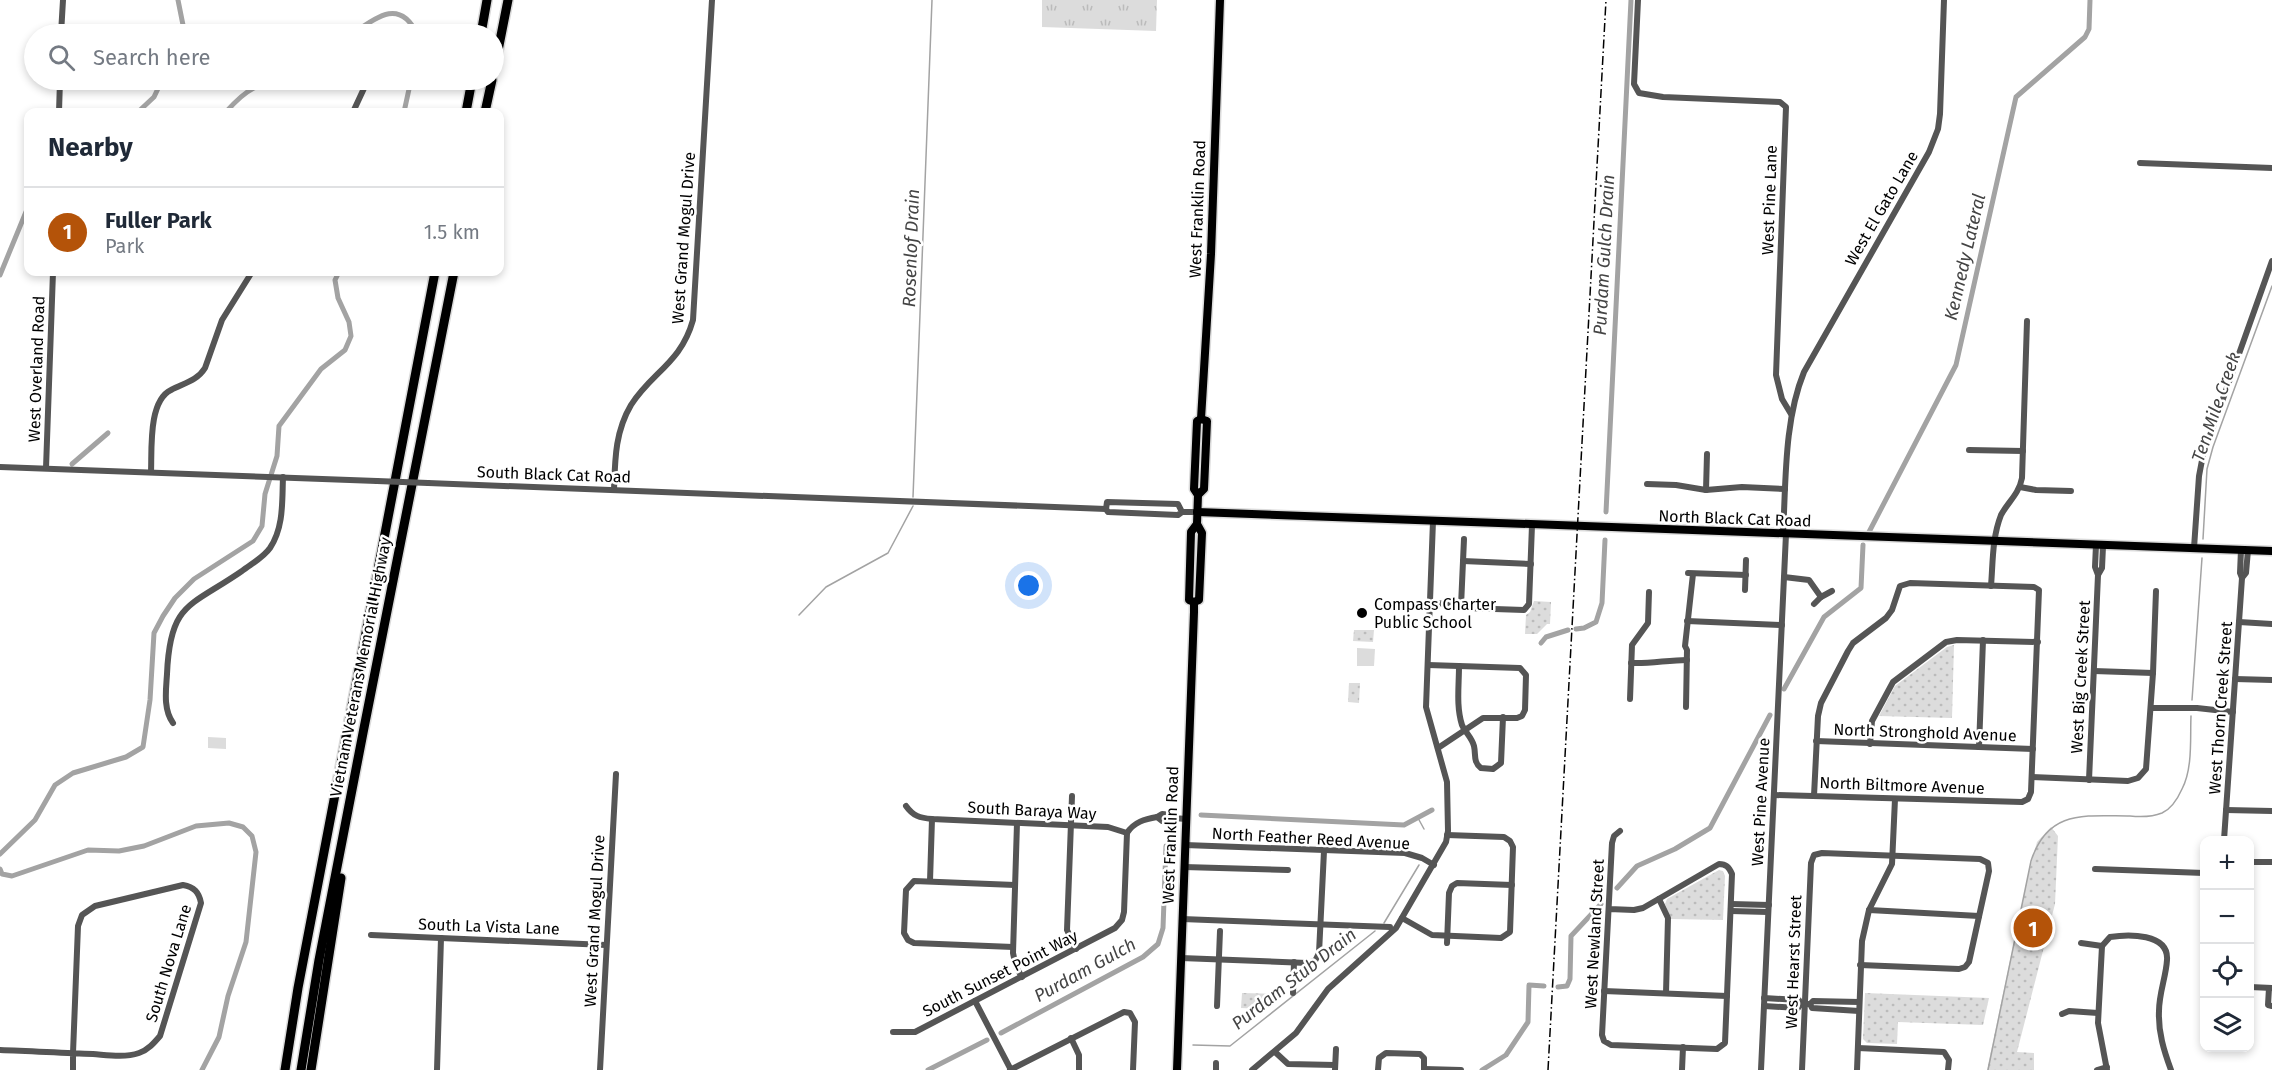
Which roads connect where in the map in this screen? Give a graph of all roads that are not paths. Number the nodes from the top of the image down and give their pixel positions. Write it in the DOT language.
graph roads {
  1 [pos="63,0"];
  2 [pos="487,0"];
  3 [pos="508,0"];
  4 [pos="712,0"];
  5 [pos="1220,0"];
  6 [pos="1638,0"];
  7 [pos="1944,0"];
  8 [pos="62,24"];
  9 [pos="483,24"];
  10 [pos="503,24"];
  11 [pos="60,90"];
  12 [pos="363,90"];
  13 [pos="470,90"];
  14 [pos="490,90"];
  15 [pos="59,108"];
  16 [pos="355,108"];
  17 [pos="467,108"];
  18 [pos="486,108"];
  19 [pos="2140,163"];
  20 [pos="2272,168"];
  21 [pos="2272,261"];
  22 [pos="53,276"];
  23 [pos="250,276"];
  24 [pos="434,276"];
  25 [pos="453,276"];
  26 [pos="2027,321"];
  27 [pos="1792,415"];
  28 [pos="1969,450"];
  29 [pos="2023,451"];
  30 [pos="1707,454"];
  31 [pos="0,467"];
  32 [pos="46,468"];
  33 [pos="151,472"];
  34 [pos="283,477"];
  35 [pos="1647,484"];
  36 [pos="2020,487"];
  37 [pos="1785,489"];
  38 [pos="614,490"];
  39 [pos="1706,490"];
  40 [pos="2071,492"];
  41 [pos="1106,509"];
  42 [pos="1182,512"];
  43 [pos="1197,512"];
  44 [pos="1433,521"];
  45 [pos="1532,525"];
  46 [pos="1784,534"];
  47 [pos="1464,539"];
  48 [pos="1994,541"];
  49 [pos="2100,545"];
  50 [pos="2194,548"];
  51 [pos="2244,550"];
  52 [pos="2272,551"];
  53 [pos="1746,560"];
  54 [pos="1463,561"];
  55 [pos="1531,564"];
  56 [pos="1746,575"];
  57 [pos="1784,577"];
  58 [pos="1991,586"];
  59 [pos="1745,590"];
  60 [pos="1832,591"];
  61 [pos="2156,591"];
  62 [pos="1649,592"];
  63 [pos="1821,597"];
  64 [pos="1430,603"];
  65 [pos="1814,604"];
  66 [pos="1461,606"];
  67 [pos="1687,621"];
  68 [pos="2239,622"];
  69 [pos="2272,624"];
  70 [pos="1782,625"];
  71 [pos="1983,640"];
  72 [pos="2038,642"];
  73 [pos="1687,660"];
  74 [pos="1631,663"];
  75 [pos="1428,665"];
  76 [pos="1459,666"];
  77 [pos="2094,671"];
  78 [pos="2153,673"];
  79 [pos="2235,679"];
  80 [pos="2272,680"];
  81 [pos="1629,699"];
  82 [pos="1686,707"];
  83 [pos="2151,708"];
  84 [pos="2233,712"];
  85 [pos="1503,717"];
  86 [pos="173,723"];
  87 [pos="1464,730"];
  88 [pos="363,733"];
  89 [pos="1816,741"];
  90 [pos="1870,744"];
  91 [pos="1979,747"];
  92 [pos="1438,748"];
  93 [pos="2033,749"];
  94 [pos="616,774"];
  95 [pos="2032,777"];
  96 [pos="2089,780"];
  97 [pos="1774,795"];
  98 [pos="1072,796"];
  99 [pos="1814,796"];
  100 [pos="1895,799"];
  101 [pos="906,806"];
  102 [pos="2226,810"];
  103 [pos="2272,811"];
  104 [pos="932,819"];
  105 [pos="1186,819"];
  106 [pos="1017,823"];
  107 [pos="1071,825"];
  108 [pos="1620,831"];
  109 [pos="1127,833"];
  110 [pos="1447,836"];
  111 [pos="2224,836"];
  112 [pos="1185,845"];
  113 [pos="1324,851"];
  114 [pos="1892,855"];
  115 [pos="2254,862"];
  116 [pos="2272,862"];
  117 [pos="1434,865"];
  118 [pos="1184,867"];
  119 [pos="2095,869"];
  120 [pos="1288,870"];
  121 [pos="2200,873"];
  122 [pos="930,881"];
  123 [pos="1015,885"];
  124 [pos="1512,885"];
  125 [pos="1659,899"];
  126 [pos="1731,907"];
  127 [pos="1609,909"];
  128 [pos="1769,909"];
  129 [pos="1869,910"];
  130 [pos="1979,916"];
  131 [pos="1402,918"];
  132 [pos="1182,919"];
  133 [pos="1320,924"];
  134 [pos="1390,927"];
  135 [pos="1220,931"];
  136 [pos="371,935"];
  137 [pos="441,938"];
  138 [pos="1447,939"];
  139 [pos="2081,943"];
  140 [pos="606,945"];
  141 [pos="2102,946"];
  142 [pos="1013,947"];
  143 [pos="1076,949"];
  144 [pos="1180,958"];
  145 [pos="1219,960"];
  146 [pos="1294,962"];
  147 [pos="1860,965"];
  148 [pos="1022,977"];
  149 [pos="2254,987"];
  150 [pos="2270,988"];
  151 [pos="1604,991"];
  152 [pos="1293,993"];
  153 [pos="1666,993"];
  154 [pos="1727,996"];
  155 [pos="1764,998"];
  156 [pos="975,1001"];
  157 [pos="1859,1002"];
  158 [pos="1805,1004"];
  159 [pos="1217,1006"];
  160 [pos="1764,1006"];
  161 [pos="2272,1006"];
  162 [pos="1859,1011"];
  163 [pos="2098,1013"];
  164 [pos="2062,1014"];
  165 [pos="892,1032"];
  166 [pos="1071,1038"];
  167 [pos="1683,1047"];
  168 [pos="1858,1048"];
  169 [pos="1336,1049"];
  170 [pos="0,1050"];
  171 [pos="1275,1052"];
  172 [pos="73,1053"];
  173 [pos="1288,1067"];
  174 [pos="1335,1067"];
  175 [pos="1424,1069"];
  176 [pos="2107,1069"];
  177 [pos="73,1070"];
  178 [pos="285,1070"];
  179 [pos="301,1070"];
  180 [pos="311,1070"];
  181 [pos="436,1070"];
  182 [pos="600,1070"];
  183 [pos="1011,1070"];
  184 [pos="1079,1070"];
  185 [pos="1133,1070"];
  186 [pos="1177,1070"];
  187 [pos="1252,1070"];
  188 [pos="1378,1070"];
  189 [pos="1454,1070"];
  190 [pos="1461,1070"];
  191 [pos="1682,1070"];
  192 [pos="1761,1070"];
  193 [pos="1802,1070"];
  194 [pos="1857,1070"];
  195 [pos="1948,1070"];
  196 [pos="2097,1070"];
  197 [pos="2171,1070"];
  1 -- 8 [label="street"];
  2 -- 9 [label="highway"];
  3 -- 10 [label="highway"];
  4 -- 38 [label="street, West Grand Mogul Drive"];
  5 -- 43 [label="main road, West Franklin Road"];
  6 -- 27 [label="street, West Pine Lane"];
  7 -- 27 [label="street, West El Gato Lane"];
  11 -- 15 [label="street"];
  12 -- 16 [label="street"];
  13 -- 17 [label="highway"];
  14 -- 18 [label="highway"];
  19 -- 20 [label="street"];
  21 -- 50 [label="street"];
  22 -- 32 [label="street, West Overland Road"];
  23 -- 33 [label="street"];
  24 -- 178 [label="highway, Vietnam Veterans Memorial Highway"];
  25 -- 88 [label="highway, Vietnam Veterans Memorial Highway"];
  26 -- 29 [label="street"];
  27 -- 37 [label="street"];
  28 -- 29 [label="street"];
  29 -- 36 [label="street"];
  30 -- 39 [label="street"];
  31 -- 32 [label="street, South Black Cat Road"];
  32 -- 33 [label="street, South Black Cat Road"];
  33 -- 34 [label="street, South Black Cat Road"];
  34 -- 38 [label="street, South Black Cat Road, bridge"];
  34 -- 86 [label="street"];
  35 -- 39 [label="street"];
  36 -- 40 [label="street"];
  36 -- 48 [label="street"];
  37 -- 39 [label="street"];
  37 -- 46 [label="street"];
  38 -- 41 [label="street, South Black Cat Road"];
  41 -- 42 [label="street, South Black Cat Road"];
  41 -- 42 [label="street, South Black Cat Road"];
  42 -- 43 [label="street, South Black Cat Road"];
  43 -- 44 [label="main road, North Black Cat Road"];
  43 -- 105 [label="main road, West Franklin Road"];
  44 -- 45 [label="main road, North Black Cat Road"];
  44 -- 64 [label="street"];
  45 -- 46 [label="main road, North Black Cat Road"];
  45 -- 55 [label="street"];
  46 -- 48 [label="main road, North Black Cat Road"];
  46 -- 57 [label="street, West Pine Avenue"];
  47 -- 54 [label="street"];
  48 -- 49 [label="main road, North Black Cat Road"];
  48 -- 58 [label="street"];
  49 -- 50 [label="main road, North Black Cat Road"];
  49 -- 77 [label="street, West Big Creek Street"];
  50 -- 51 [label="main road, North Black Cat Road"];
  51 -- 52 [label="main road, North Black Cat Road"];
  51 -- 68 [label="street, West Thorn Creek Street"];
  53 -- 56 [label="street"];
  54 -- 55 [label="street"];
  54 -- 66 [label="street"];
  55 -- 66 [label="street"];
  56 -- 59 [label="street"];
  56 -- 67 [label="street"];
  57 -- 63 [label="street"];
  57 -- 70 [label="street, West Pine Avenue"];
  58 -- 72 [label="street"];
  58 -- 89 [label="street"];
  60 -- 63 [label="street"];
  61 -- 78 [label="street"];
  62 -- 74 [label="street"];
  63 -- 65 [label="street"];
  64 -- 66 [label="street"];
  64 -- 75 [label="street"];
  67 -- 70 [label="street"];
  67 -- 73 [label="street"];
  68 -- 69 [label="street"];
  68 -- 79 [label="street, West Thorn Creek Street"];
  70 -- 97 [label="street, West Pine Avenue"];
  71 -- 72 [label="street"];
  71 -- 90 [label="street"];
  71 -- 91 [label="street"];
  72 -- 93 [label="street"];
  73 -- 74 [label="street"];
  73 -- 82 [label="street"];
  74 -- 81 [label="street"];
  75 -- 76 [label="street"];
  75 -- 92 [label="street"];
  76 -- 85 [label="street"];
  76 -- 87 [label="street"];
  77 -- 78 [label="street"];
  77 -- 96 [label="street, West Big Creek Street"];
  78 -- 83 [label="street"];
  79 -- 80 [label="street"];
  79 -- 84 [label="street, West Thorn Creek Street"];
  83 -- 84 [label="street"];
  83 -- 96 [label="street"];
  84 -- 102 [label="street, West Thorn Creek Street"];
  85 -- 87 [label="street"];
  85 -- 87 [label="street"];
  87 -- 92 [label="street"];
  88 -- 179 [label="highway, Vietnam Veterans Memorial Highway"];
  88 -- 180 [label="highway"];
  89 -- 90 [label="street, North Stronghold Avenue"];
  89 -- 99 [label="street"];
  90 -- 91 [label="street, North Stronghold Avenue"];
  91 -- 93 [label="street, North Stronghold Avenue"];
  92 -- 110 [label="street"];
  93 -- 95 [label="street"];
  94 -- 140 [label="street, West Grand Mogul Drive"];
  95 -- 96 [label="street"];
  95 -- 100 [label="street, North Biltmore Avenue"];
  97 -- 99 [label="street, North Biltmore Avenue"];
  97 -- 128 [label="street, West Pine Avenue"];
  98 -- 107 [label="street"];
  99 -- 100 [label="street, North Biltmore Avenue"];
  100 -- 114 [label="street"];
  101 -- 104 [label="street, South Baraya Way"];
  102 -- 103 [label="street"];
  102 -- 111 [label="street, West Thorn Creek Street"];
  104 -- 106 [label="street, South Baraya Way"];
  104 -- 122 [label="street"];
  105 -- 109 [label="street"];
  105 -- 112 [label="main road, West Franklin Road"];
  106 -- 107 [label="street, South Baraya Way"];
  106 -- 123 [label="street"];
  107 -- 109 [label="street, South Baraya Way"];
  107 -- 143 [label="street"];
  108 -- 127 [label="street, West Newland Street"];
  109 -- 143 [label="street, South Sunset Point Way"];
  110 -- 117 [label="street"];
  110 -- 124 [label="street"];
  112 -- 113 [label="street, North Feather Reed Avenue"];
  112 -- 118 [label="main road, West Franklin Road"];
  113 -- 117 [label="street, North Feather Reed Avenue"];
  113 -- 133 [label="street"];
  114 -- 129 [label="street"];
  114 -- 130 [label="street"];
  114 -- 158 [label="street, West Hearst Street"];
  115 -- 116 [label="street"];
  117 -- 131 [label="street"];
  118 -- 120 [label="street"];
  118 -- 132 [label="main road, West Franklin Road"];
  119 -- 121 [label="street"];
  122 -- 123 [label="street"];
  122 -- 142 [label="street"];
  123 -- 142 [label="street"];
  124 -- 138 [label="street"];
  124 -- 138 [label="street"];
  125 -- 126 [label="street"];
  125 -- 127 [label="street"];
  125 -- 153 [label="street"];
  126 -- 128 [label="street"];
  126 -- 154 [label="street"];
  127 -- 151 [label="street, West Newland Street"];
  128 -- 155 [label="street, West Pine Avenue"];
  129 -- 130 [label="street"];
  129 -- 147 [label="street"];
  130 -- 147 [label="street"];
  131 -- 138 [label="street"];
  131 -- 171 [label="street"];
  132 -- 133 [label="street"];
  132 -- 144 [label="main road, West Franklin Road"];
  133 -- 134 [label="street"];
  133 -- 146 [label="street"];
  135 -- 145 [label="street"];
  136 -- 137 [label="street, South La Vista Lane"];
  137 -- 140 [label="street, South La Vista Lane"];
  137 -- 181 [label="street"];
  139 -- 141 [label="street"];
  140 -- 182 [label="street, West Grand Mogul Drive"];
  141 -- 163 [label="street"];
  141 -- 197 [label="street"];
  142 -- 148 [label="street"];
  143 -- 148 [label="street, South Sunset Point Way"];
  144 -- 145 [label="street"];
  144 -- 186 [label="main road, West Franklin Road"];
  145 -- 146 [label="street"];
  145 -- 159 [label="street"];
  146 -- 152 [label="street"];
  147 -- 157 [label="street"];
  148 -- 156 [label="street, South Sunset Point Way"];
  149 -- 150 [label="street"];
  150 -- 161 [label="street"];
  151 -- 153 [label="street"];
  151 -- 167 [label="street, West Newland Street"];
  153 -- 154 [label="street"];
  154 -- 167 [label="street"];
  155 -- 158 [label="street"];
  155 -- 160 [label="street, West Pine Avenue"];
  156 -- 165 [label="street, South Sunset Point Way"];
  156 -- 183 [label="street"];
  157 -- 158 [label="street"];
  157 -- 162 [label="street"];
  158 -- 160 [label="street"];
  158 -- 162 [label="street"];
  158 -- 193 [label="street, West Hearst Street"];
  160 -- 192 [label="street, West Pine Avenue"];
  162 -- 168 [label="street"];
  163 -- 164 [label="street"];
  163 -- 176 [label="street"];
  166 -- 183 [label="street"];
  166 -- 184 [label="street"];
  166 -- 185 [label="street"];
  167 -- 191 [label="street"];
  168 -- 194 [label="street"];
  168 -- 195 [label="street"];
  169 -- 174 [label="street"];
  170 -- 172 [label="street, South Nova Lane"];
  171 -- 173 [label="street"];
  171 -- 187 [label="street"];
  172 -- 172 [label="street, South Nova Lane"];
  172 -- 177 [label="street"];
  173 -- 174 [label="street"];
  175 -- 188 [label="street"];
  175 -- 189 [label="street"];
  176 -- 196 [label="street"];
  189 -- 190 [label="street"];
}
